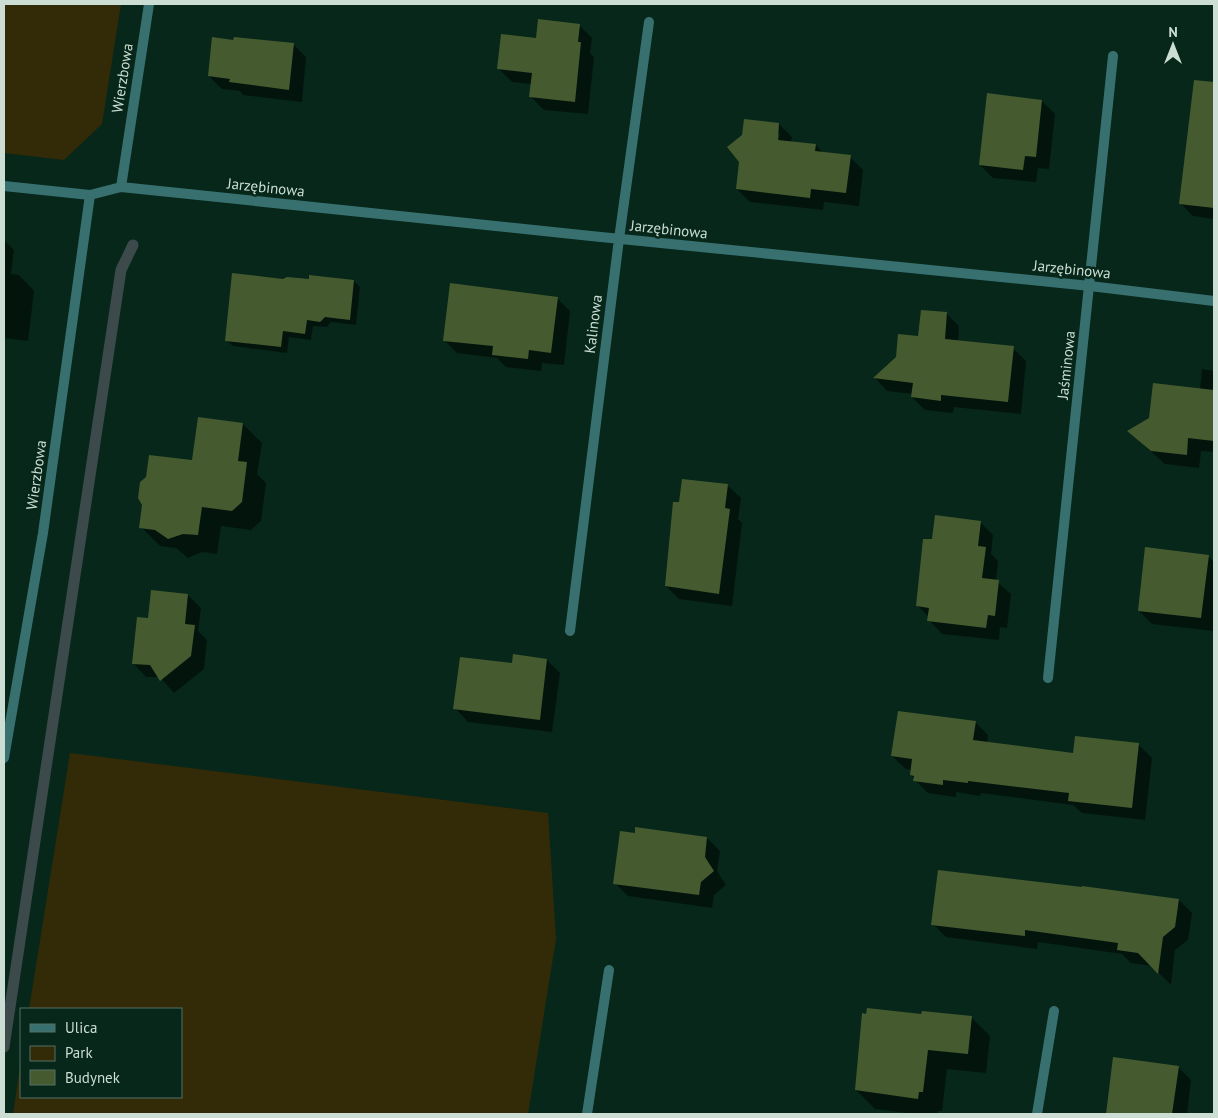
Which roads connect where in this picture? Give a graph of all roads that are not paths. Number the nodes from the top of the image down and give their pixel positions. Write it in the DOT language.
graph roads {
  1 [pos="148,4"];
  2 [pos="649,22"];
  3 [pos="1113,56"];
  4 [pos="4,186"];
  5 [pos="121,187"];
  6 [pos="90,195"];
  7 [pos="619,239"];
  8 [pos="1090,286"];
  9 [pos="1214,301"];
  10 [pos="570,631"];
  11 [pos="1048,678"];
  12 [pos="4,758"];
  13 [pos="609,970"];
  14 [pos="1054,1011"];
  15 [pos="587,1114"];
  16 [pos="1037,1114"];
  1 -- 5 [label="street, Wierzbowa"];
  2 -- 7 [label="street, Kalinowa"];
  3 -- 8 [label="street, Jaśminowa"];
  4 -- 6 [label="street"];
  5 -- 6 [label="street"];
  5 -- 7 [label="street, Jarzębinowa"];
  6 -- 12 [label="street, Wierzbowa"];
  7 -- 8 [label="street, Jarzębinowa"];
  7 -- 10 [label="street, Kalinowa"];
  8 -- 9 [label="street, Jarzębinowa"];
  8 -- 11 [label="street, Jaśminowa"];
  13 -- 15 [label="street"];
  14 -- 16 [label="street"];
}
